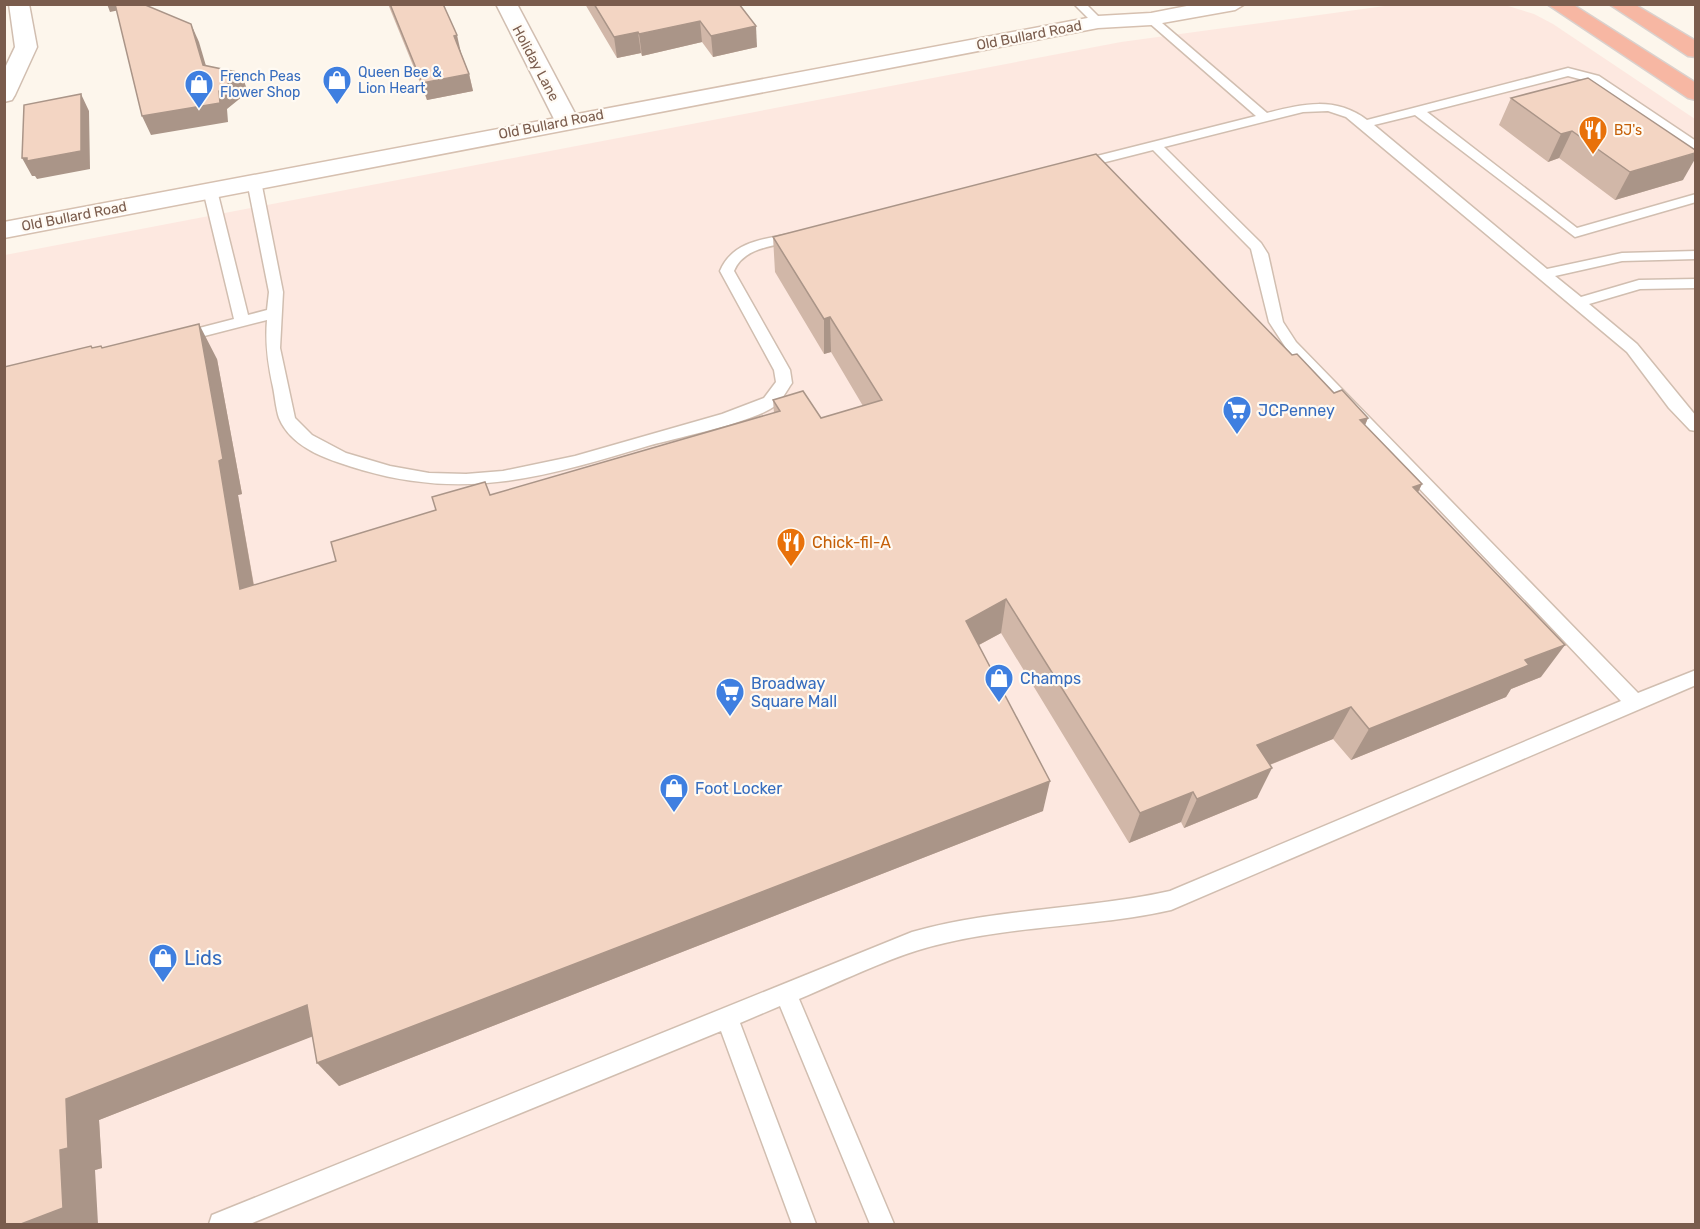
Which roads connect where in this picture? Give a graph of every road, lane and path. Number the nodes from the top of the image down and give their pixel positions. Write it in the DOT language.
graph roads {
  1 [pos="19,4"];
  2 [pos="506,4"];
  3 [pos="1079,4"];
  4 [pos="1235,4"];
  5 [pos="1541,4"];
  6 [pos="1619,4"];
  7 [pos="1637,4"];
  8 [pos="1565,9"];
  9 [pos="1146,12"];
  10 [pos="1098,22"];
  11 [pos="1688,47"];
  12 [pos="1695,93"];
  13 [pos="4,95"];
  14 [pos="1417,110"];
  15 [pos="1264,117"];
  16 [pos="567,121"];
  17 [pos="1365,124"];
  18 [pos="1155,145"];
  19 [pos="1695,147"];
  20 [pos="1064,168"];
  21 [pos="254,181"];
  22 [pos="210,190"];
  23 [pos="1695,198"];
  24 [pos="4,230"];
  25 [pos="810,233"];
  26 [pos="1695,255"];
  27 [pos="1544,274"];
  28 [pos="1695,283"];
  29 [pos="1578,303"];
  30 [pos="276,313"];
  31 [pos="242,322"];
  32 [pos="166,340"];
  33 [pos="1695,426"];
  34 [pos="1695,677"];
  35 [pos="1635,703"];
  36 [pos="786,993"];
  37 [pos="727,1017"];
  38 [pos="221,1224"];
  39 [pos="804,1224"];
  40 [pos="882,1224"];
  1 -- 13 [label="street"];
  2 -- 16 [label="street, Holiday Lane"];
  3 -- 10 [label="lane"];
  4 -- 9 [label="street, Old Bullard Road"];
  5 -- 8 [label="highway"];
  6 -- 11 [label="highway"];
  7 -- 11 [label="highway"];
  8 -- 12 [label="highway"];
  9 -- 10 [label="street, Old Bullard Road"];
  9 -- 15 [label="lane"];
  10 -- 16 [label="street, Old Bullard Road"];
  14 -- 17 [label="lane"];
  14 -- 19 [label="lane"];
  14 -- 23 [label="lane"];
  15 -- 17 [label="lane"];
  15 -- 18 [label="lane"];
  16 -- 21 [label="street, Old Bullard Road"];
  17 -- 27 [label="lane"];
  18 -- 20 [label="lane"];
  18 -- 35 [label="lane"];
  21 -- 22 [label="street, Old Bullard Road"];
  21 -- 30 [label="lane"];
  22 -- 24 [label="street, Old Bullard Road"];
  22 -- 31 [label="lane"];
  25 -- 30 [label="lane"];
  26 -- 27 [label="lane"];
  27 -- 29 [label="lane"];
  28 -- 29 [label="lane"];
  29 -- 33 [label="lane"];
  30 -- 31 [label="lane"];
  31 -- 32 [label="lane"];
  34 -- 35 [label="lane"];
  35 -- 36 [label="lane"];
  36 -- 37 [label="lane"];
  36 -- 40 [label="lane"];
  37 -- 38 [label="lane"];
  37 -- 39 [label="lane"];
}
